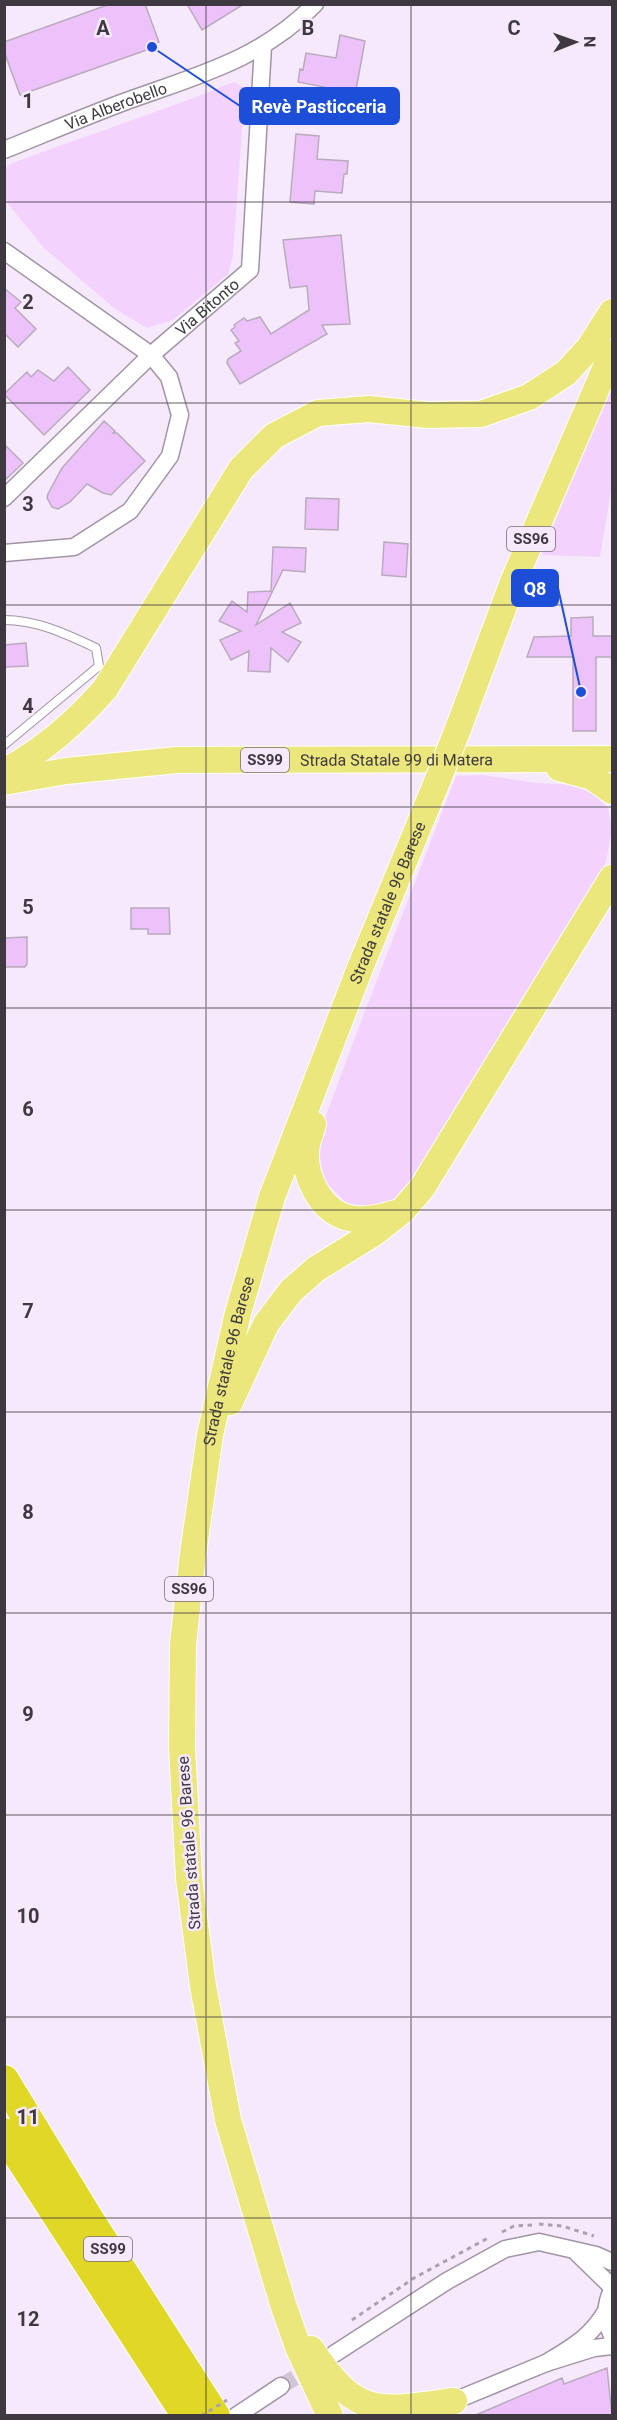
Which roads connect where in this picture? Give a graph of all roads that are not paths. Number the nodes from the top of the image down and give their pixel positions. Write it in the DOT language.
graph roads {
  1 [pos="315,4"];
  2 [pos="264,45"];
  3 [pos="4,150"];
  4 [pos="6,253"];
  5 [pos="612,312"];
  6 [pos="612,353"];
  7 [pos="151,355"];
  8 [pos="4,498"];
  9 [pos="4,553"];
  10 [pos="4,620"];
  11 [pos="4,745"];
  12 [pos="527,759"];
  13 [pos="612,759"];
  14 [pos="4,772"];
  15 [pos="4,782"];
  16 [pos="612,791"];
  17 [pos="612,878"];
  18 [pos="360,968"];
  19 [pos="402,1211"];
  20 [pos="193,1554"];
  21 [pos="4,2080"];
  22 [pos="4,2133"];
  23 [pos="571,2249"];
  24 [pos="612,2262"];
  25 [pos="612,2289"];
  26 [pos="283,2304"];
  27 [pos="606,2311"];
  28 [pos="612,2336"];
  29 [pos="612,2346"];
  30 [pos="334,2354"];
  31 [pos="546,2363"];
  32 [pos="281,2386"];
  33 [pos="221,2408"];
  34 [pos="445,2408"];
  35 [pos="187,2415"];
  36 [pos="236,2415"];
  37 [pos="330,2415"];
  1 -- 2 [label="street, Via Alberobello"];
  2 -- 3 [label="street, Via Alberobello"];
  2 -- 7 [label="street, Via Bitonto"];
  4 -- 7 [label="street"];
  5 -- 14 [label="main road"];
  6 -- 18 [label="main road, Strada statale 96 Barese / SS96, bridge"];
  7 -- 8 [label="street, Via Bitonto"];
  7 -- 9 [label="street"];
  10 -- 11 [label="lane"];
  12 -- 13 [label="main road, Strada Statale 99 di Matera / SS99"];
  12 -- 15 [label="main road, Strada Statale 99 di Matera / SS99"];
  12 -- 16 [label="main road"];
  17 -- 19 [label="main road"];
  18 -- 19 [label="main road"];
  18 -- 20 [label="main road, Strada statale 96 Barese / SS96"];
  19 -- 20 [label="main road"];
  20 -- 26 [label="main road, Strada statale 96 Barese / SS96"];
  21 -- 33 [label="highway, SS99"];
  22 -- 35 [label="highway, SS99"];
  23 -- 24 [label="street"];
  23 -- 25 [label="street"];
  23 -- 30 [label="street"];
  25 -- 27 [label="street"];
  26 -- 34 [label="main road"];
  26 -- 37 [label="main road, Strada statale 96 Barese / SS96"];
  27 -- 28 [label="street"];
  27 -- 31 [label="street"];
  29 -- 31 [label="street"];
  31 -- 34 [label="street"];
  32 -- 36 [label="street"];
}
